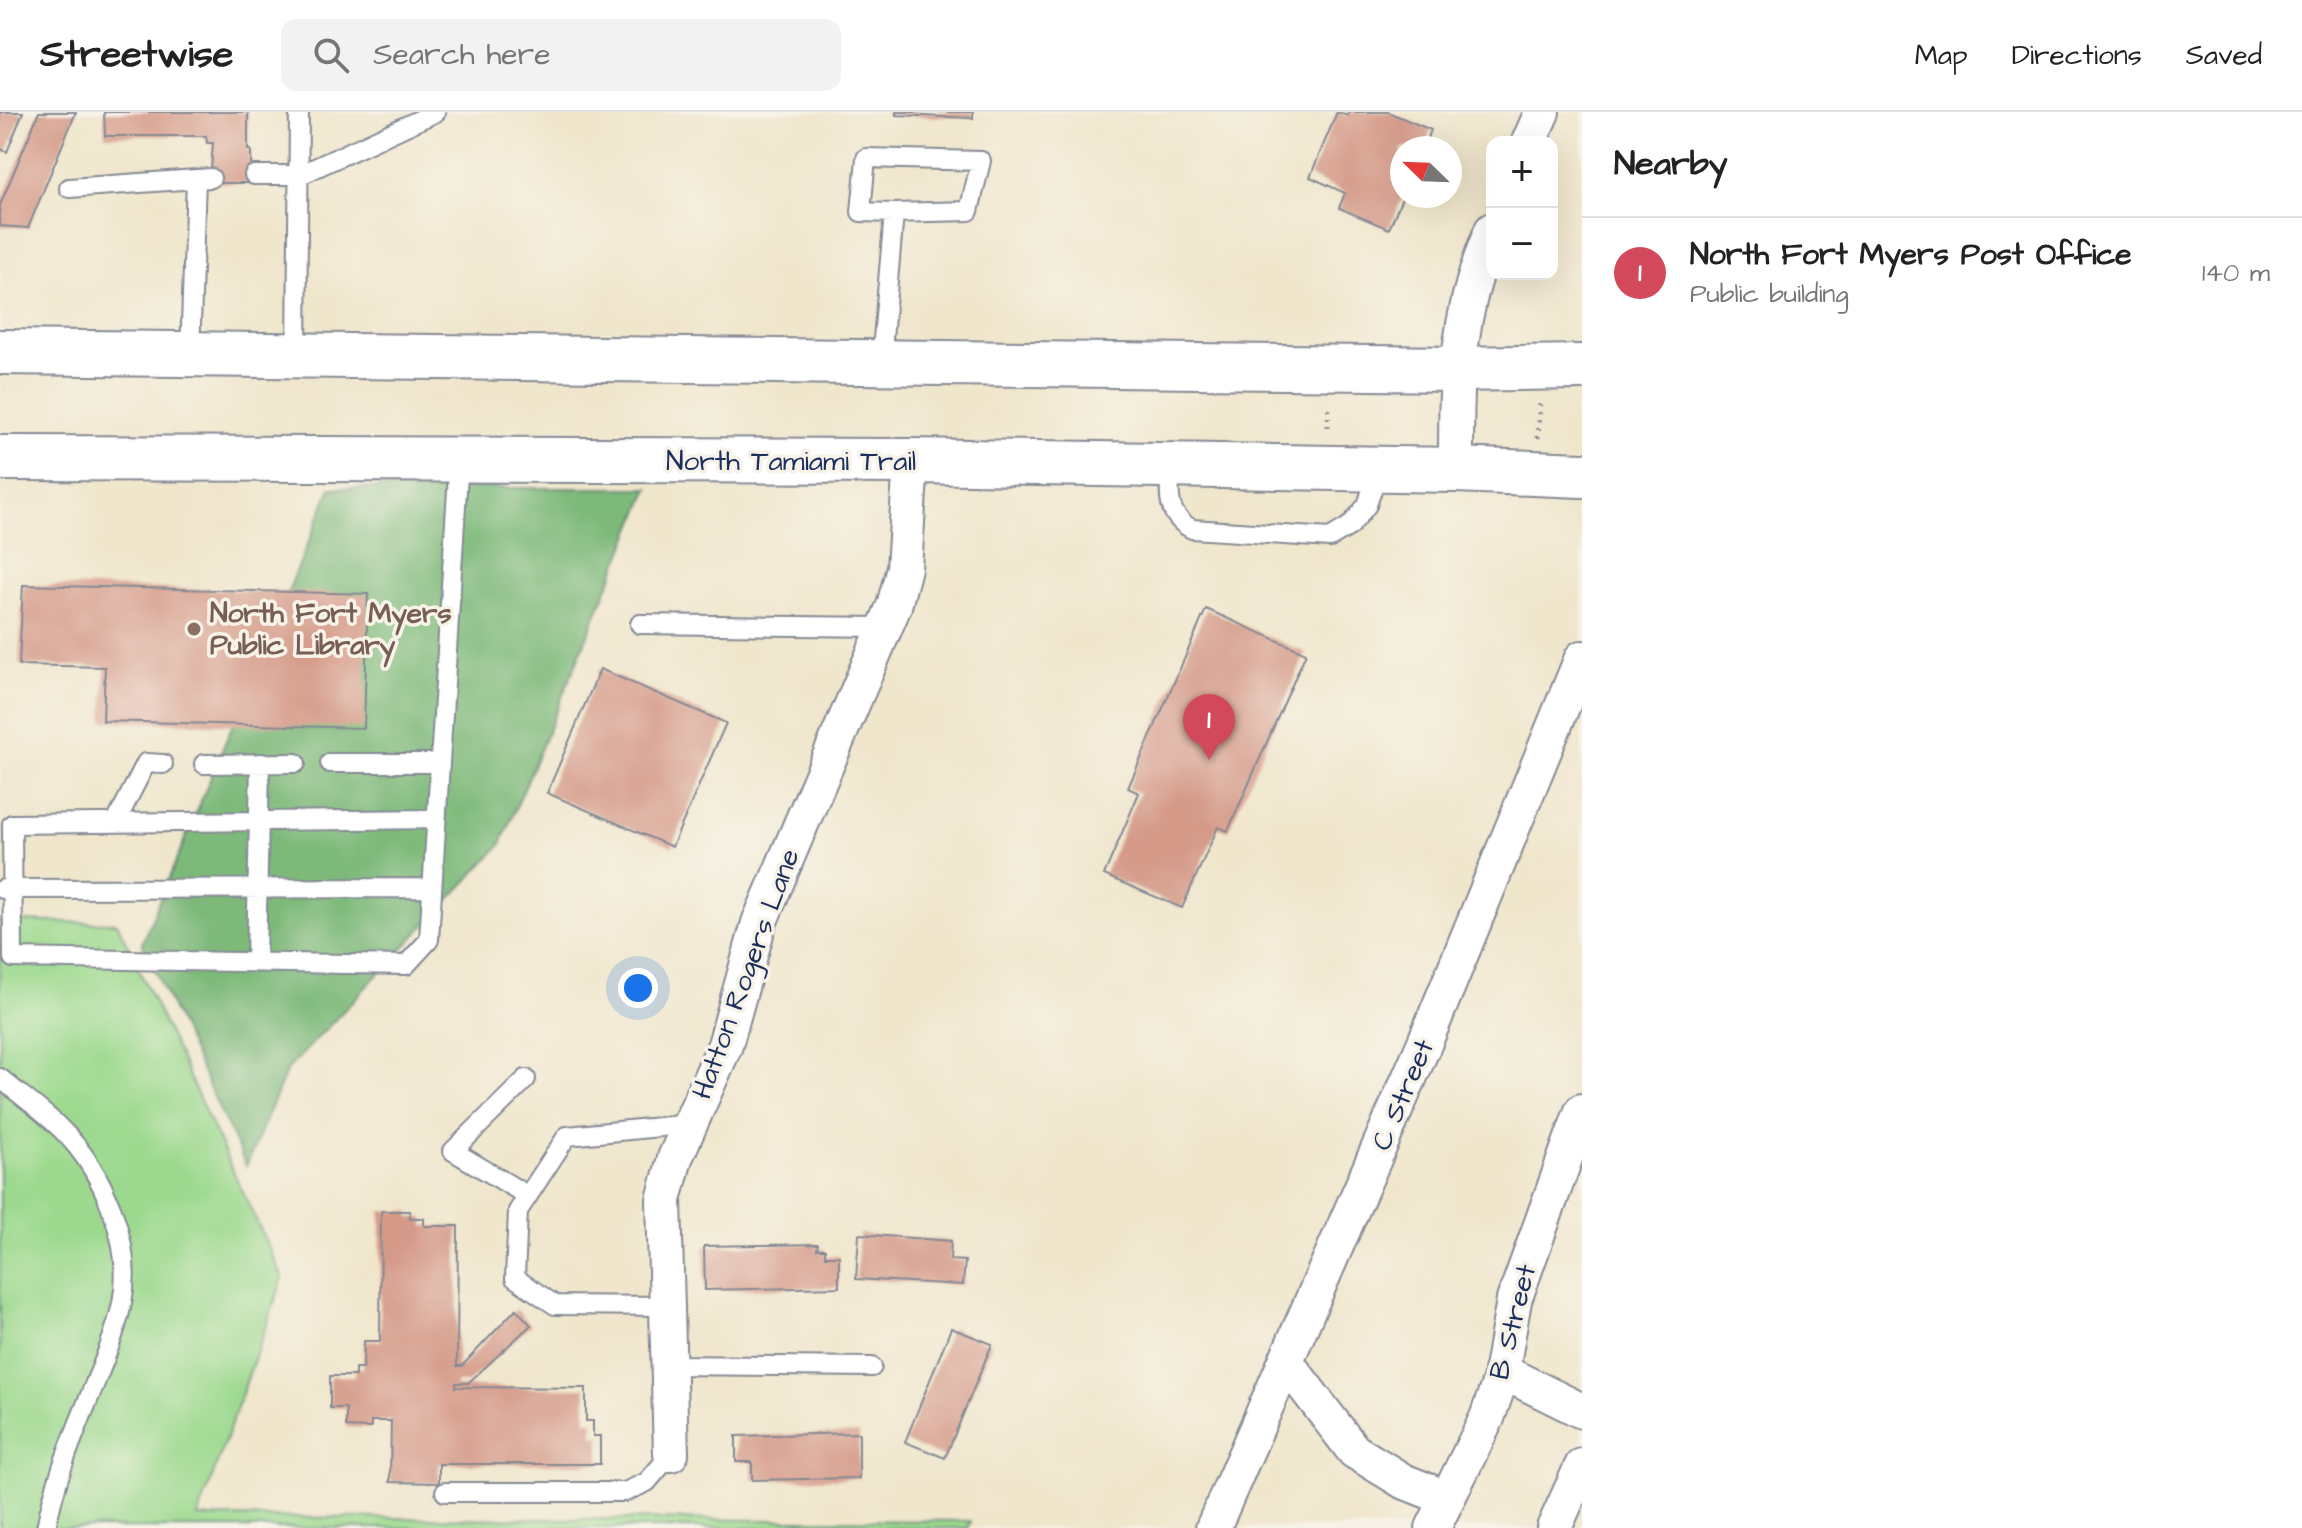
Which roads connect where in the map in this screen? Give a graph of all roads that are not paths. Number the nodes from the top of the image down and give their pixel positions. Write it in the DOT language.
graph roads {
  1 [pos="299,112"];
  2 [pos="436,112"];
  3 [pos="1542,112"];
  4 [pos="1532,136"];
  5 [pos="254,175"];
  6 [pos="300,175"];
  7 [pos="69,188"];
  8 [pos="894,213"];
  9 [pos="1486,244"];
  10 [pos="0,352"];
  11 [pos="190,354"];
  12 [pos="297,355"];
  13 [pos="881,362"];
  14 [pos="1582,367"];
  15 [pos="1456,369"];
  16 [pos="0,458"];
  17 [pos="459,458"];
  18 [pos="911,461"];
  19 [pos="1171,465"];
  20 [pos="1379,468"];
  21 [pos="1456,470"];
  22 [pos="1582,475"];
  23 [pos="640,624"];
  24 [pos="885,627"];
  25 [pos="1582,658"];
  26 [pos="260,763"];
  27 [pos="296,763"];
  28 [pos="330,763"];
  29 [pos="439,763"];
  30 [pos="163,764"];
  31 [pos="204,764"];
  32 [pos="435,819"];
  33 [pos="260,821"];
  34 [pos="116,822"];
  35 [pos="430,888"];
  36 [pos="6,889"];
  37 [pos="258,889"];
  38 [pos="256,962"];
  39 [pos="0,1078"];
  40 [pos="526,1079"];
  41 [pos="1582,1111"];
  42 [pos="691,1124"];
  43 [pos="528,1196"];
  44 [pos="667,1306"];
  45 [pos="1286,1362"];
  46 [pos="669,1365"];
  47 [pos="872,1367"];
  48 [pos="1501,1371"];
  49 [pos="1582,1411"];
  50 [pos="671,1454"];
  51 [pos="1582,1466"];
  52 [pos="445,1492"];
  53 [pos="1440,1513"];
  54 [pos="46,1528"];
  55 [pos="1213,1528"];
  56 [pos="1554,1528"];
  1 -- 6 [label="lane"];
  2 -- 6 [label="lane"];
  3 -- 4 [label="street"];
  5 -- 6 [label="lane"];
  6 -- 12 [label="lane"];
  7 -- 11 [label="lane"];
  8 -- 8 [label="lane"];
  8 -- 13 [label="lane"];
  9 -- 15 [label="street"];
  10 -- 11 [label="main road"];
  11 -- 12 [label="main road"];
  12 -- 13 [label="main road"];
  13 -- 15 [label="main road"];
  14 -- 15 [label="main road"];
  15 -- 21 [label="street"];
  16 -- 17 [label="main road, North Tamiami Trail"];
  17 -- 18 [label="main road, North Tamiami Trail"];
  17 -- 29 [label="lane"];
  18 -- 19 [label="main road, North Tamiami Trail"];
  18 -- 24 [label="street, Hatton Rogers Lane"];
  19 -- 20 [label="main road, North Tamiami Trail"];
  19 -- 20 [label="lane"];
  20 -- 21 [label="main road, North Tamiami Trail"];
  21 -- 22 [label="main road, North Tamiami Trail"];
  23 -- 24 [label="lane"];
  24 -- 42 [label="street, Hatton Rogers Lane"];
  25 -- 45 [label="street, C Street"];
  26 -- 27 [label="lane"];
  26 -- 31 [label="lane"];
  26 -- 33 [label="lane"];
  28 -- 29 [label="lane"];
  29 -- 32 [label="lane"];
  30 -- 34 [label="lane"];
  32 -- 33 [label="lane"];
  32 -- 35 [label="lane"];
  33 -- 34 [label="lane"];
  33 -- 37 [label="lane"];
  34 -- 36 [label="lane"];
  35 -- 37 [label="lane"];
  35 -- 38 [label="lane"];
  36 -- 37 [label="lane"];
  36 -- 38 [label="lane"];
  37 -- 38 [label="lane"];
  39 -- 54 [label="lane"];
  40 -- 43 [label="lane"];
  41 -- 48 [label="street, B Street"];
  42 -- 43 [label="lane"];
  42 -- 44 [label="street, Hatton Rogers Lane"];
  43 -- 44 [label="lane"];
  44 -- 46 [label="street, Hatton Rogers Lane"];
  45 -- 53 [label="street"];
  45 -- 55 [label="street, C Street"];
  46 -- 47 [label="lane"];
  46 -- 50 [label="street, Hatton Rogers Lane"];
  48 -- 49 [label="street"];
  48 -- 53 [label="street, B Street"];
  50 -- 52 [label="lane"];
  51 -- 56 [label="street"];
}
